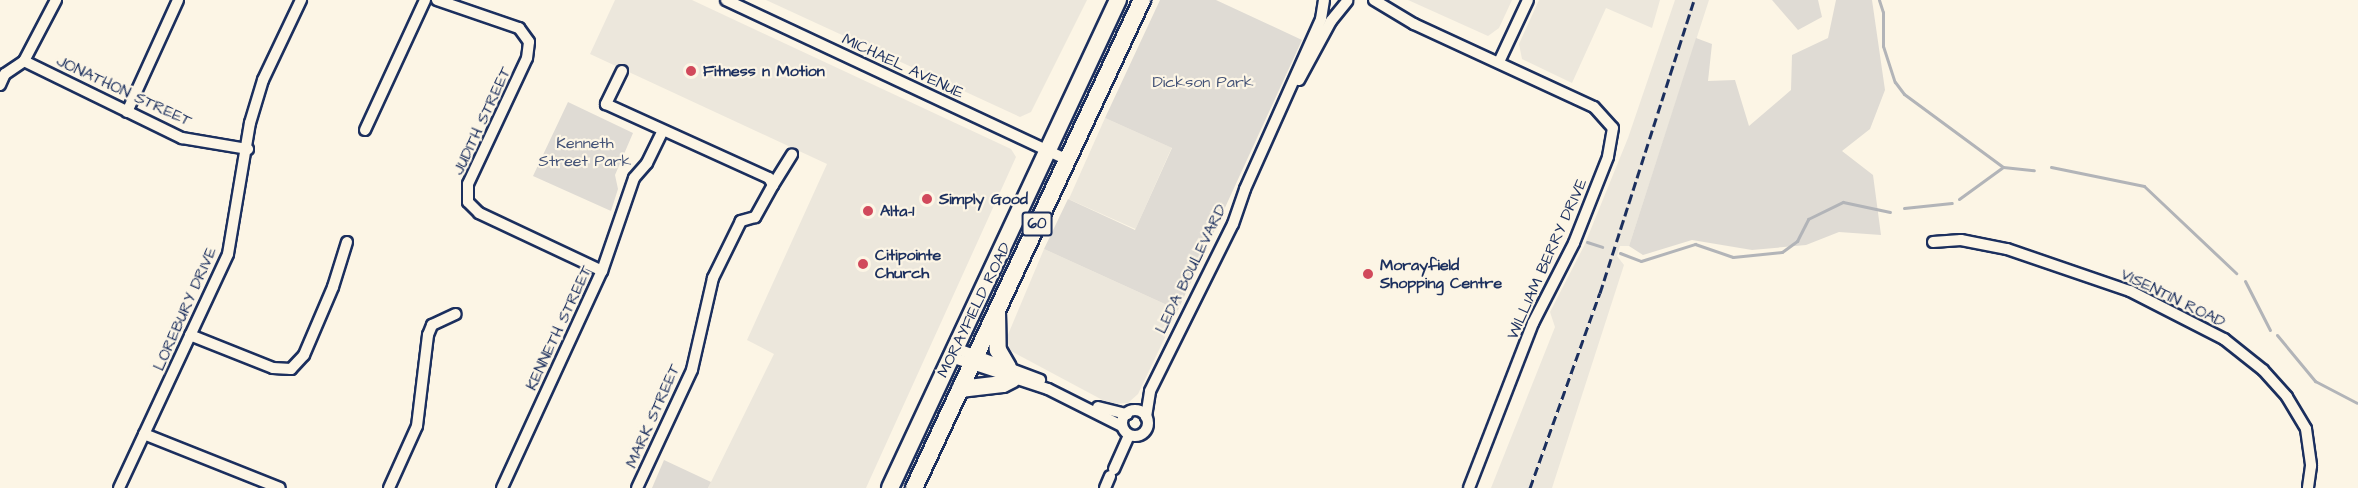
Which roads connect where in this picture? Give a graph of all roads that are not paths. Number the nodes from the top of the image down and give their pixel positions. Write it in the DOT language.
graph roads {
  1 [pos="56,0"];
  2 [pos="178,0"];
  3 [pos="301,0"];
  4 [pos="425,0"];
  5 [pos="437,0"];
  6 [pos="726,0"];
  7 [pos="1118,0"];
  8 [pos="1142,0"];
  9 [pos="1324,0"];
  10 [pos="1345,0"];
  11 [pos="1374,0"];
  12 [pos="1528,0"];
  13 [pos="24,61"];
  14 [pos="1499,62"];
  15 [pos="622,71"];
  16 [pos="0,85"];
  17 [pos="1288,94"];
  18 [pos="127,112"];
  19 [pos="366,130"];
  20 [pos="662,132"];
  21 [pos="248,148"];
  22 [pos="1049,151"];
  23 [pos="792,154"];
  24 [pos="1067,160"];
  25 [pos="773,184"];
  26 [pos="347,242"];
  27 [pos="1933,242"];
  28 [pos="602,271"];
  29 [pos="997,311"];
  30 [pos="456,314"];
  31 [pos="190,335"];
  32 [pos="953,352"];
  33 [pos="973,360"];
  34 [pos="1010,373"];
  35 [pos="960,389"];
  36 [pos="1150,391"];
  37 [pos="1131,412"];
  38 [pos="1146,417"];
  39 [pos="1126,430"];
  40 [pos="144,434"];
  41 [pos="119,488"];
  42 [pos="280,488"];
  43 [pos="389,488"];
  44 [pos="502,488"];
  45 [pos="637,488"];
  46 [pos="890,488"];
  47 [pos="914,488"];
  48 [pos="1105,488"];
  49 [pos="1469,488"];
  50 [pos="2308,488"];
  1 -- 13 [label="street"];
  2 -- 18 [label="street"];
  3 -- 21 [label="street, LOREBURY DRIVE"];
  4 -- 19 [label="street"];
  5 -- 28 [label="street, JUDITH STREET"];
  6 -- 22 [label="street, MICHAEL AVENUE"];
  7 -- 22 [label="main road, MORAYFIELD ROAD / 60"];
  8 -- 24 [label="main road, MORAYFIELD ROAD / 60"];
  9 -- 17 [label="street, LEDA BOULEVARD"];
  10 -- 17 [label="street, LEDA BOULEVARD"];
  11 -- 14 [label="street, WILLIAM BERRY DRIVE"];
  12 -- 14 [label="street"];
  13 -- 16 [label="street"];
  13 -- 18 [label="street, JONATHON STREET"];
  14 -- 49 [label="street, WILLIAM BERRY DRIVE"];
  15 -- 20 [label="street"];
  17 -- 36 [label="street, LEDA BOULEVARD"];
  18 -- 21 [label="street, JONATHON STREET"];
  20 -- 25 [label="street"];
  20 -- 28 [label="street, KENNETH STREET"];
  21 -- 31 [label="street, LOREBURY DRIVE"];
  22 -- 24 [label="street, MICHAEL AVENUE"];
  22 -- 32 [label="main road, MORAYFIELD ROAD / 60"];
  23 -- 25 [label="street"];
  24 -- 29 [label="main road, MORAYFIELD ROAD / 60"];
  25 -- 45 [label="street, MARK STREET"];
  26 -- 31 [label="street"];
  27 -- 50 [label="street, VISENTIN ROAD"];
  28 -- 44 [label="street, KENNETH STREET"];
  29 -- 33 [label="main road, MORAYFIELD ROAD / 60"];
  29 -- 34 [label="main road"];
  30 -- 43 [label="street"];
  31 -- 40 [label="street, LOREBURY DRIVE"];
  32 -- 33 [label="street"];
  32 -- 46 [label="main road, MORAYFIELD ROAD / 60"];
  33 -- 34 [label="street"];
  33 -- 35 [label="main road, MORAYFIELD ROAD / 60"];
  34 -- 35 [label="main road"];
  34 -- 37 [label="street"];
  34 -- 39 [label="street"];
  35 -- 47 [label="main road, MORAYFIELD ROAD / 60"];
  36 -- 37 [label="street, LEDA BOULEVARD"];
  36 -- 38 [label="street, LEDA BOULEVARD"];
  37 -- 38 [label="street"];
  37 -- 39 [label="street, LEDA BOULEVARD"];
  38 -- 39 [label="street"];
  39 -- 48 [label="street"];
  40 -- 41 [label="street, LOREBURY DRIVE"];
  40 -- 42 [label="street"];
}
